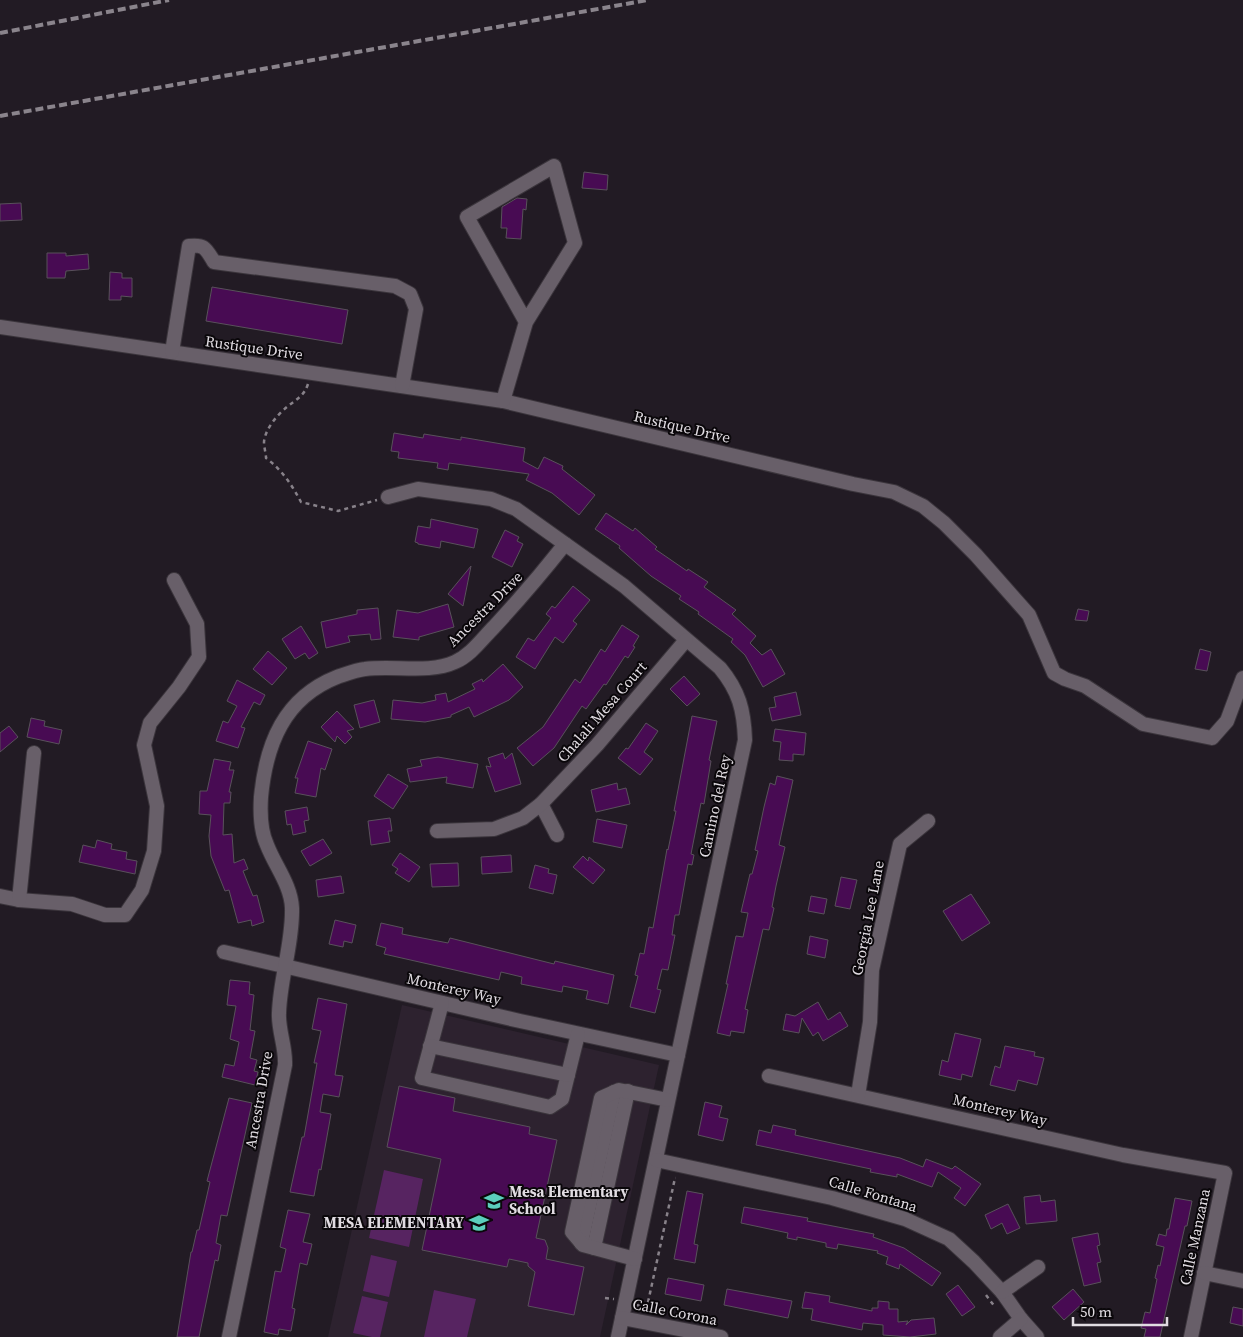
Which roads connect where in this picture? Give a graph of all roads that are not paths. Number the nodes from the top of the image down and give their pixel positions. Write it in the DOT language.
graph roads {
  1 [pos="526,322"];
  2 [pos="0,327"];
  3 [pos="172,352"];
  4 [pos="402,386"];
  5 [pos="503,401"];
  6 [pos="388,497"];
  7 [pos="565,544"];
  8 [pos="174,580"];
  9 [pos="686,640"];
  10 [pos="1243,678"];
  11 [pos="34,753"];
  12 [pos="541,804"];
  13 [pos="928,821"];
  14 [pos="437,831"];
  15 [pos="557,835"];
  16 [pos="0,896"];
  17 [pos="19,900"];
  18 [pos="224,952"];
  19 [pos="285,966"];
  20 [pos="442,1003"];
  21 [pos="578,1034"];
  22 [pos="430,1046"];
  23 [pos="678,1055"];
  24 [pos="568,1076"];
  25 [pos="769,1076"];
  26 [pos="621,1092"];
  27 [pos="858,1095"];
  28 [pos="668,1100"];
  29 [pos="656,1160"];
  30 [pos="1225,1173"];
  31 [pos="588,1246"];
  32 [pos="635,1259"];
  33 [pos="1038,1267"];
  34 [pos="1204,1273"];
  35 [pos="1243,1281"];
  36 [pos="1002,1292"];
  37 [pos="622,1318"];
  38 [pos="1017,1323"];
  39 [pos="229,1337"];
  40 [pos="618,1337"];
  41 [pos="721,1337"];
  42 [pos="1000,1337"];
  43 [pos="1037,1337"];
  44 [pos="1191,1337"];
  1 -- 1 [label="street"];
  1 -- 5 [label="street"];
  2 -- 3 [label="street, Rustique Drive"];
  3 -- 4 [label="street, Rustique Drive"];
  3 -- 4 [label="street"];
  4 -- 5 [label="street, Rustique Drive"];
  5 -- 10 [label="street, Rustique Drive"];
  6 -- 7 [label="street, Camino del Rey"];
  7 -- 9 [label="street, Camino del Rey"];
  7 -- 19 [label="street, Ancestra Drive"];
  8 -- 17 [label="street"];
  9 -- 12 [label="street, Chalali Mesa Court"];
  9 -- 23 [label="street, Camino del Rey"];
  11 -- 17 [label="street"];
  12 -- 14 [label="street, Chalali Mesa Court"];
  12 -- 15 [label="street"];
  13 -- 27 [label="street, Georgia Lee Lane"];
  16 -- 17 [label="street"];
  18 -- 19 [label="street, Monterey Way"];
  19 -- 20 [label="street, Monterey Way"];
  19 -- 39 [label="street, Ancestra Drive"];
  20 -- 21 [label="street, Monterey Way"];
  20 -- 22 [label="street"];
  21 -- 23 [label="street, Monterey Way"];
  21 -- 24 [label="street"];
  22 -- 24 [label="street"];
  22 -- 24 [label="street"];
  23 -- 28 [label="street, Camino del Rey"];
  25 -- 27 [label="street, Monterey Way"];
  26 -- 28 [label="street"];
  26 -- 31 [label="street"];
  26 -- 31 [label="street"];
  27 -- 30 [label="street, Monterey Way"];
  28 -- 29 [label="street, Camino del Rey"];
  29 -- 32 [label="street, Camino del Rey"];
  29 -- 36 [label="street, Calle Fontana"];
  30 -- 34 [label="street, Calle Manzana"];
  31 -- 32 [label="street"];
  32 -- 37 [label="street, Camino del Rey"];
  33 -- 36 [label="street"];
  34 -- 35 [label="street"];
  34 -- 44 [label="street, Calle Manzana"];
  36 -- 38 [label="street, Calle Fontana"];
  37 -- 40 [label="street, Camino del Rey"];
  37 -- 41 [label="street, Calle Corona"];
  38 -- 42 [label="street"];
  38 -- 43 [label="street, Calle Fontana"];
}
